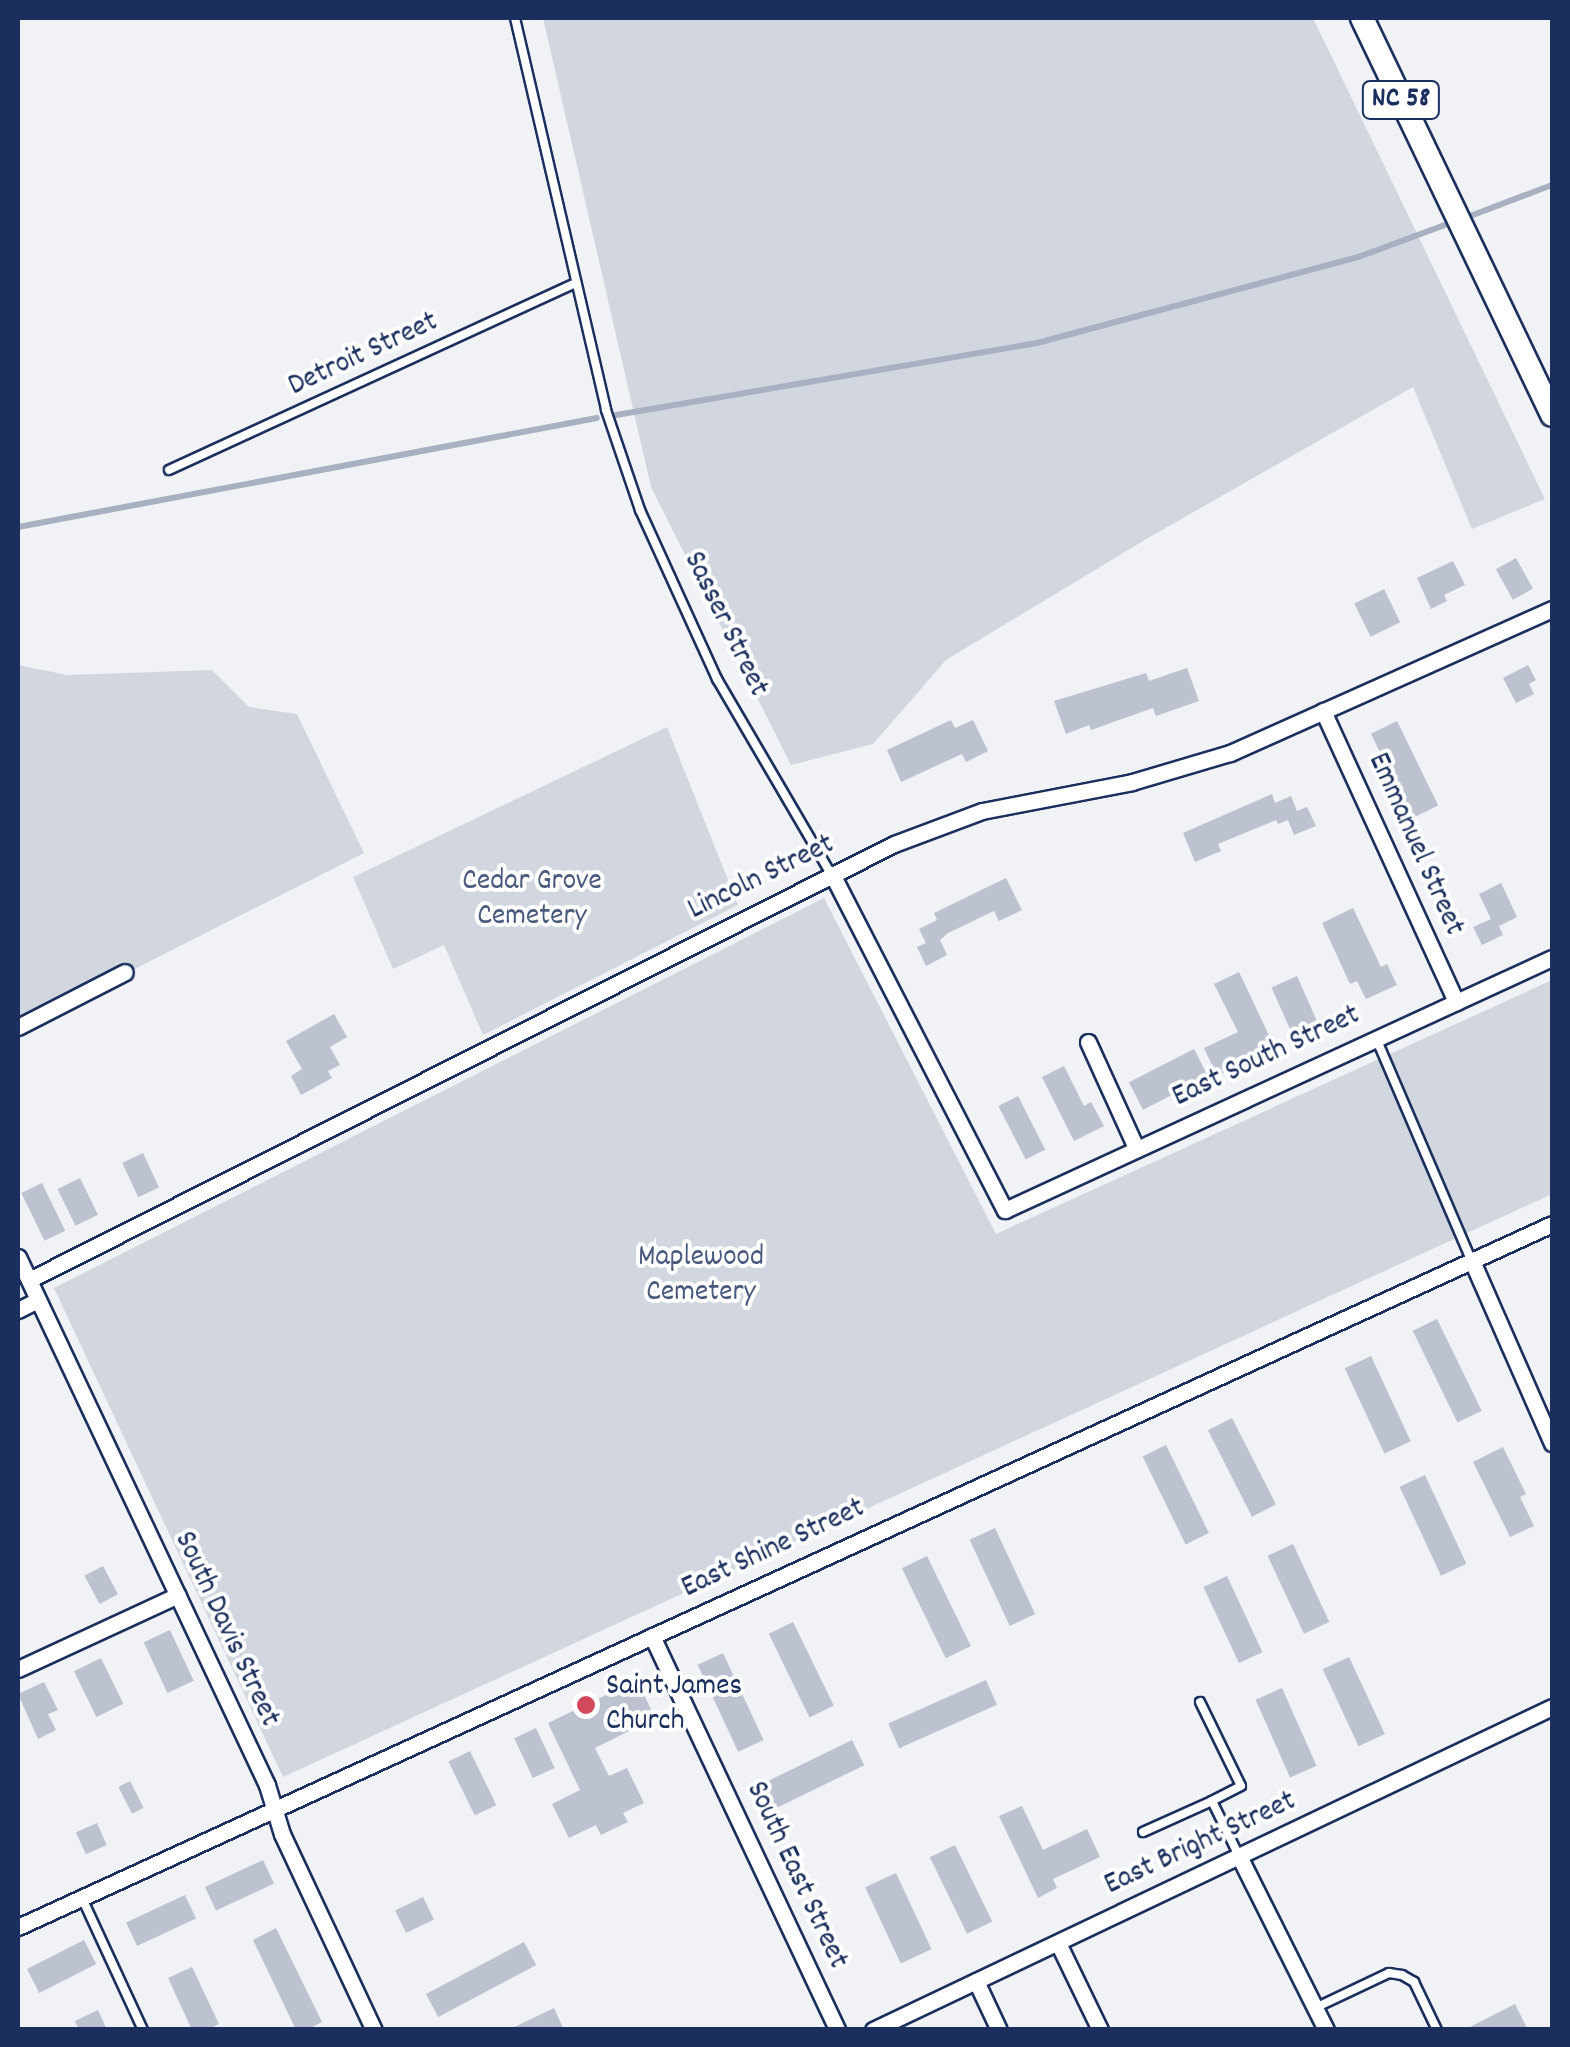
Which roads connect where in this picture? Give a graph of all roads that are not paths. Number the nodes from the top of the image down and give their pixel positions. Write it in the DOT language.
graph roads {
  1 [pos="516,18"];
  2 [pos="1362,18"];
  3 [pos="576,283"];
  4 [pos="1552,415"];
  5 [pos="170,470"];
  6 [pos="1552,609"];
  7 [pos="1323,712"];
  8 [pos="832,874"];
  9 [pos="1552,958"];
  10 [pos="125,972"];
  11 [pos="1456,1002"];
  12 [pos="18,1027"];
  13 [pos="1376,1038"];
  14 [pos="1088,1042"];
  15 [pos="1136,1148"];
  16 [pos="1005,1210"];
  17 [pos="1552,1224"];
  18 [pos="18,1257"];
  19 [pos="1472,1261"];
  20 [pos="29,1280"];
  21 [pos="38,1300"];
  22 [pos="18,1310"];
  23 [pos="1552,1444"];
  24 [pos="178,1594"];
  25 [pos="652,1636"];
  26 [pos="18,1670"];
  27 [pos="1200,1702"];
  28 [pos="1552,1707"];
  29 [pos="1212,1800"];
  30 [pos="275,1809"];
  31 [pos="1143,1832"];
  32 [pos="1240,1858"];
  33 [pos="82,1898"];
  34 [pos="18,1927"];
  35 [pos="1058,1943"];
  36 [pos="976,1982"];
  37 [pos="1316,2008"];
  38 [pos="143,2030"];
  39 [pos="374,2030"];
  40 [pos="837,2030"];
  41 [pos="872,2030"];
  42 [pos="1000,2030"];
  43 [pos="1100,2030"];
  44 [pos="1326,2030"];
  45 [pos="1437,2030"];
  1 -- 3 [label="lane, Sasser Street"];
  2 -- 4 [label="main road, NC 58"];
  3 -- 5 [label="lane, Detroit Street"];
  3 -- 8 [label="lane, Sasser Street"];
  6 -- 7 [label="street, Lincoln Street"];
  7 -- 8 [label="street, Lincoln Street"];
  7 -- 11 [label="street, Emmanuel Street"];
  8 -- 16 [label="street, Sasser Street"];
  8 -- 20 [label="street, Lincoln Street"];
  9 -- 11 [label="street, East South Street"];
  10 -- 12 [label="street"];
  11 -- 13 [label="street, East South Street"];
  13 -- 15 [label="street, East South Street"];
  13 -- 19 [label="lane"];
  14 -- 15 [label="street"];
  15 -- 16 [label="street, East South Street"];
  17 -- 19 [label="street, East Shine Street"];
  18 -- 20 [label="street, South Davis Street"];
  19 -- 23 [label="street"];
  19 -- 25 [label="street, East Shine Street"];
  20 -- 21 [label="street, South Davis Street"];
  21 -- 22 [label="street"];
  21 -- 24 [label="street, South Davis Street"];
  24 -- 26 [label="street"];
  24 -- 30 [label="street, South Davis Street"];
  25 -- 30 [label="street, East Shine Street"];
  25 -- 40 [label="street, South East Street"];
  27 -- 29 [label="lane"];
  28 -- 32 [label="street, East Bright Street"];
  29 -- 31 [label="lane"];
  29 -- 32 [label="lane"];
  30 -- 33 [label="street, East Shine Street"];
  30 -- 39 [label="street, South Davis Street"];
  32 -- 35 [label="street, East Bright Street"];
  32 -- 37 [label="street"];
  33 -- 34 [label="street, East Shine Street"];
  33 -- 38 [label="lane"];
  35 -- 36 [label="street, East Bright Street"];
  35 -- 43 [label="street"];
  36 -- 41 [label="street, East Bright Street"];
  36 -- 42 [label="street"];
  37 -- 44 [label="street"];
  37 -- 45 [label="lane"];
}
